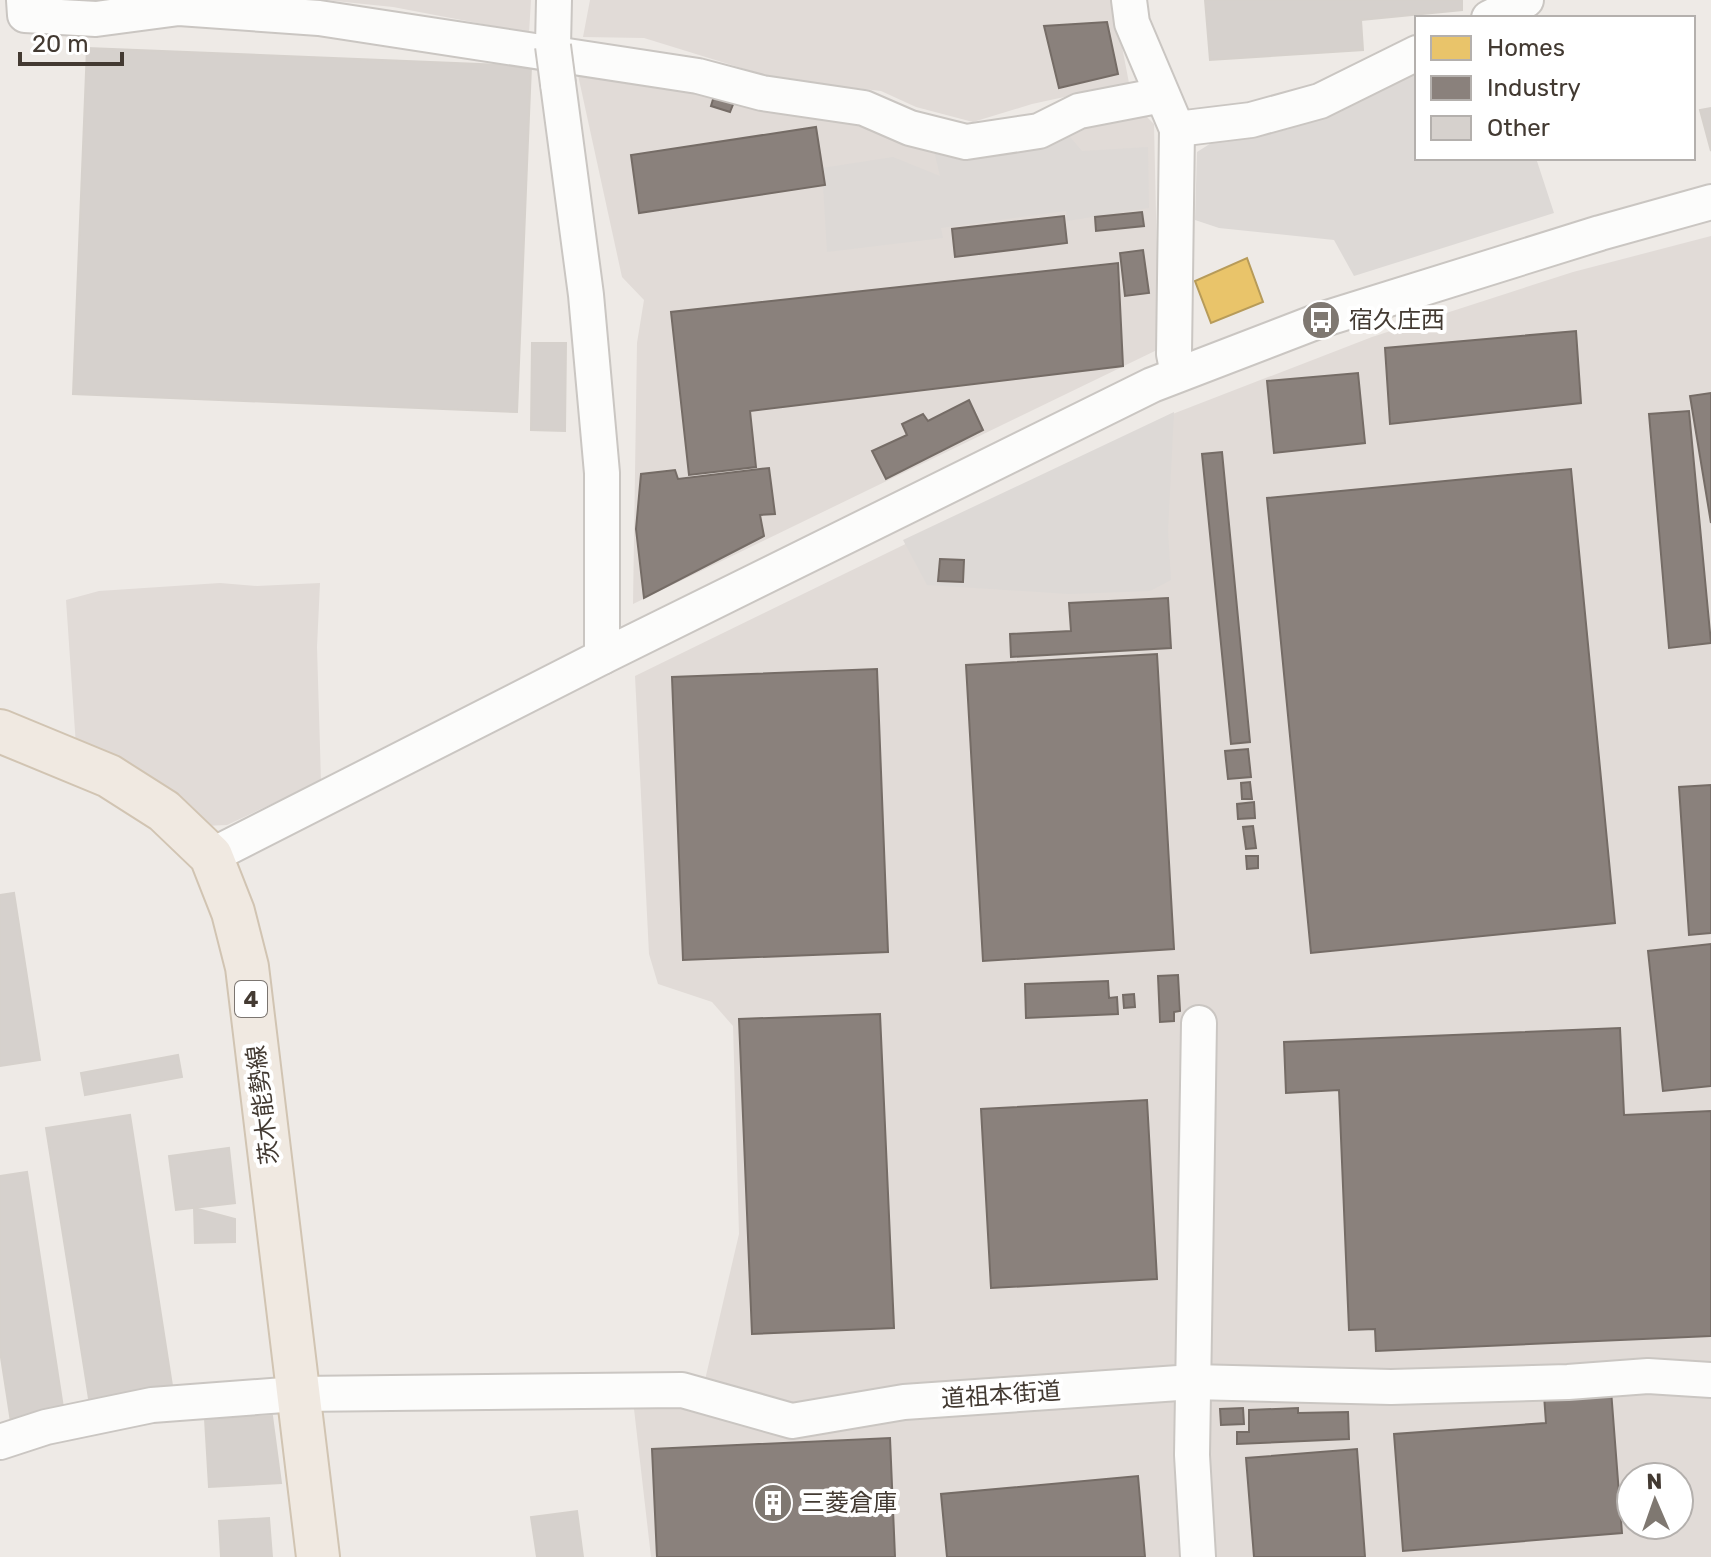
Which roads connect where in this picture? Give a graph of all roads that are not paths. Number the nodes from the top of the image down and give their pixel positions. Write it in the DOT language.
graph roads {
  1 [pos="24,0"];
  2 [pos="554,0"];
  3 [pos="1129,0"];
  4 [pos="1526,0"];
  5 [pos="1493,16"];
  6 [pos="1415,54"];
  7 [pos="1162,95"];
  8 [pos="1177,129"];
  9 [pos="1711,202"];
  10 [pos="1178,374"];
  11 [pos="602,657"];
  12 [pos="0,731"];
  13 [pos="211,856"];
  14 [pos="1199,1023"];
  15 [pos="1711,1380"];
  16 [pos="1193,1382"];
  17 [pos="297,1394"];
  18 [pos="0,1442"];
  19 [pos="318,1557"];
  20 [pos="1198,1557"];
  1 -- 7 [label="street"];
  2 -- 11 [label="street, bridge"];
  3 -- 7 [label="street"];
  4 -- 5 [label="street"];
  6 -- 8 [label="street"];
  7 -- 8 [label="street"];
  8 -- 10 [label="street"];
  9 -- 10 [label="street"];
  10 -- 11 [label="street"];
  11 -- 13 [label="street"];
  12 -- 13 [label="main road, 茨木能勢線 / 4"];
  13 -- 17 [label="main road, 茨木能勢線 / 4"];
  14 -- 16 [label="street"];
  15 -- 16 [label="street, 道祖本街道"];
  16 -- 17 [label="street, 道祖本街道"];
  16 -- 20 [label="street"];
  17 -- 18 [label="street, 道祖本街道"];
  17 -- 19 [label="main road, 茨木能勢線 / 4"];
}
